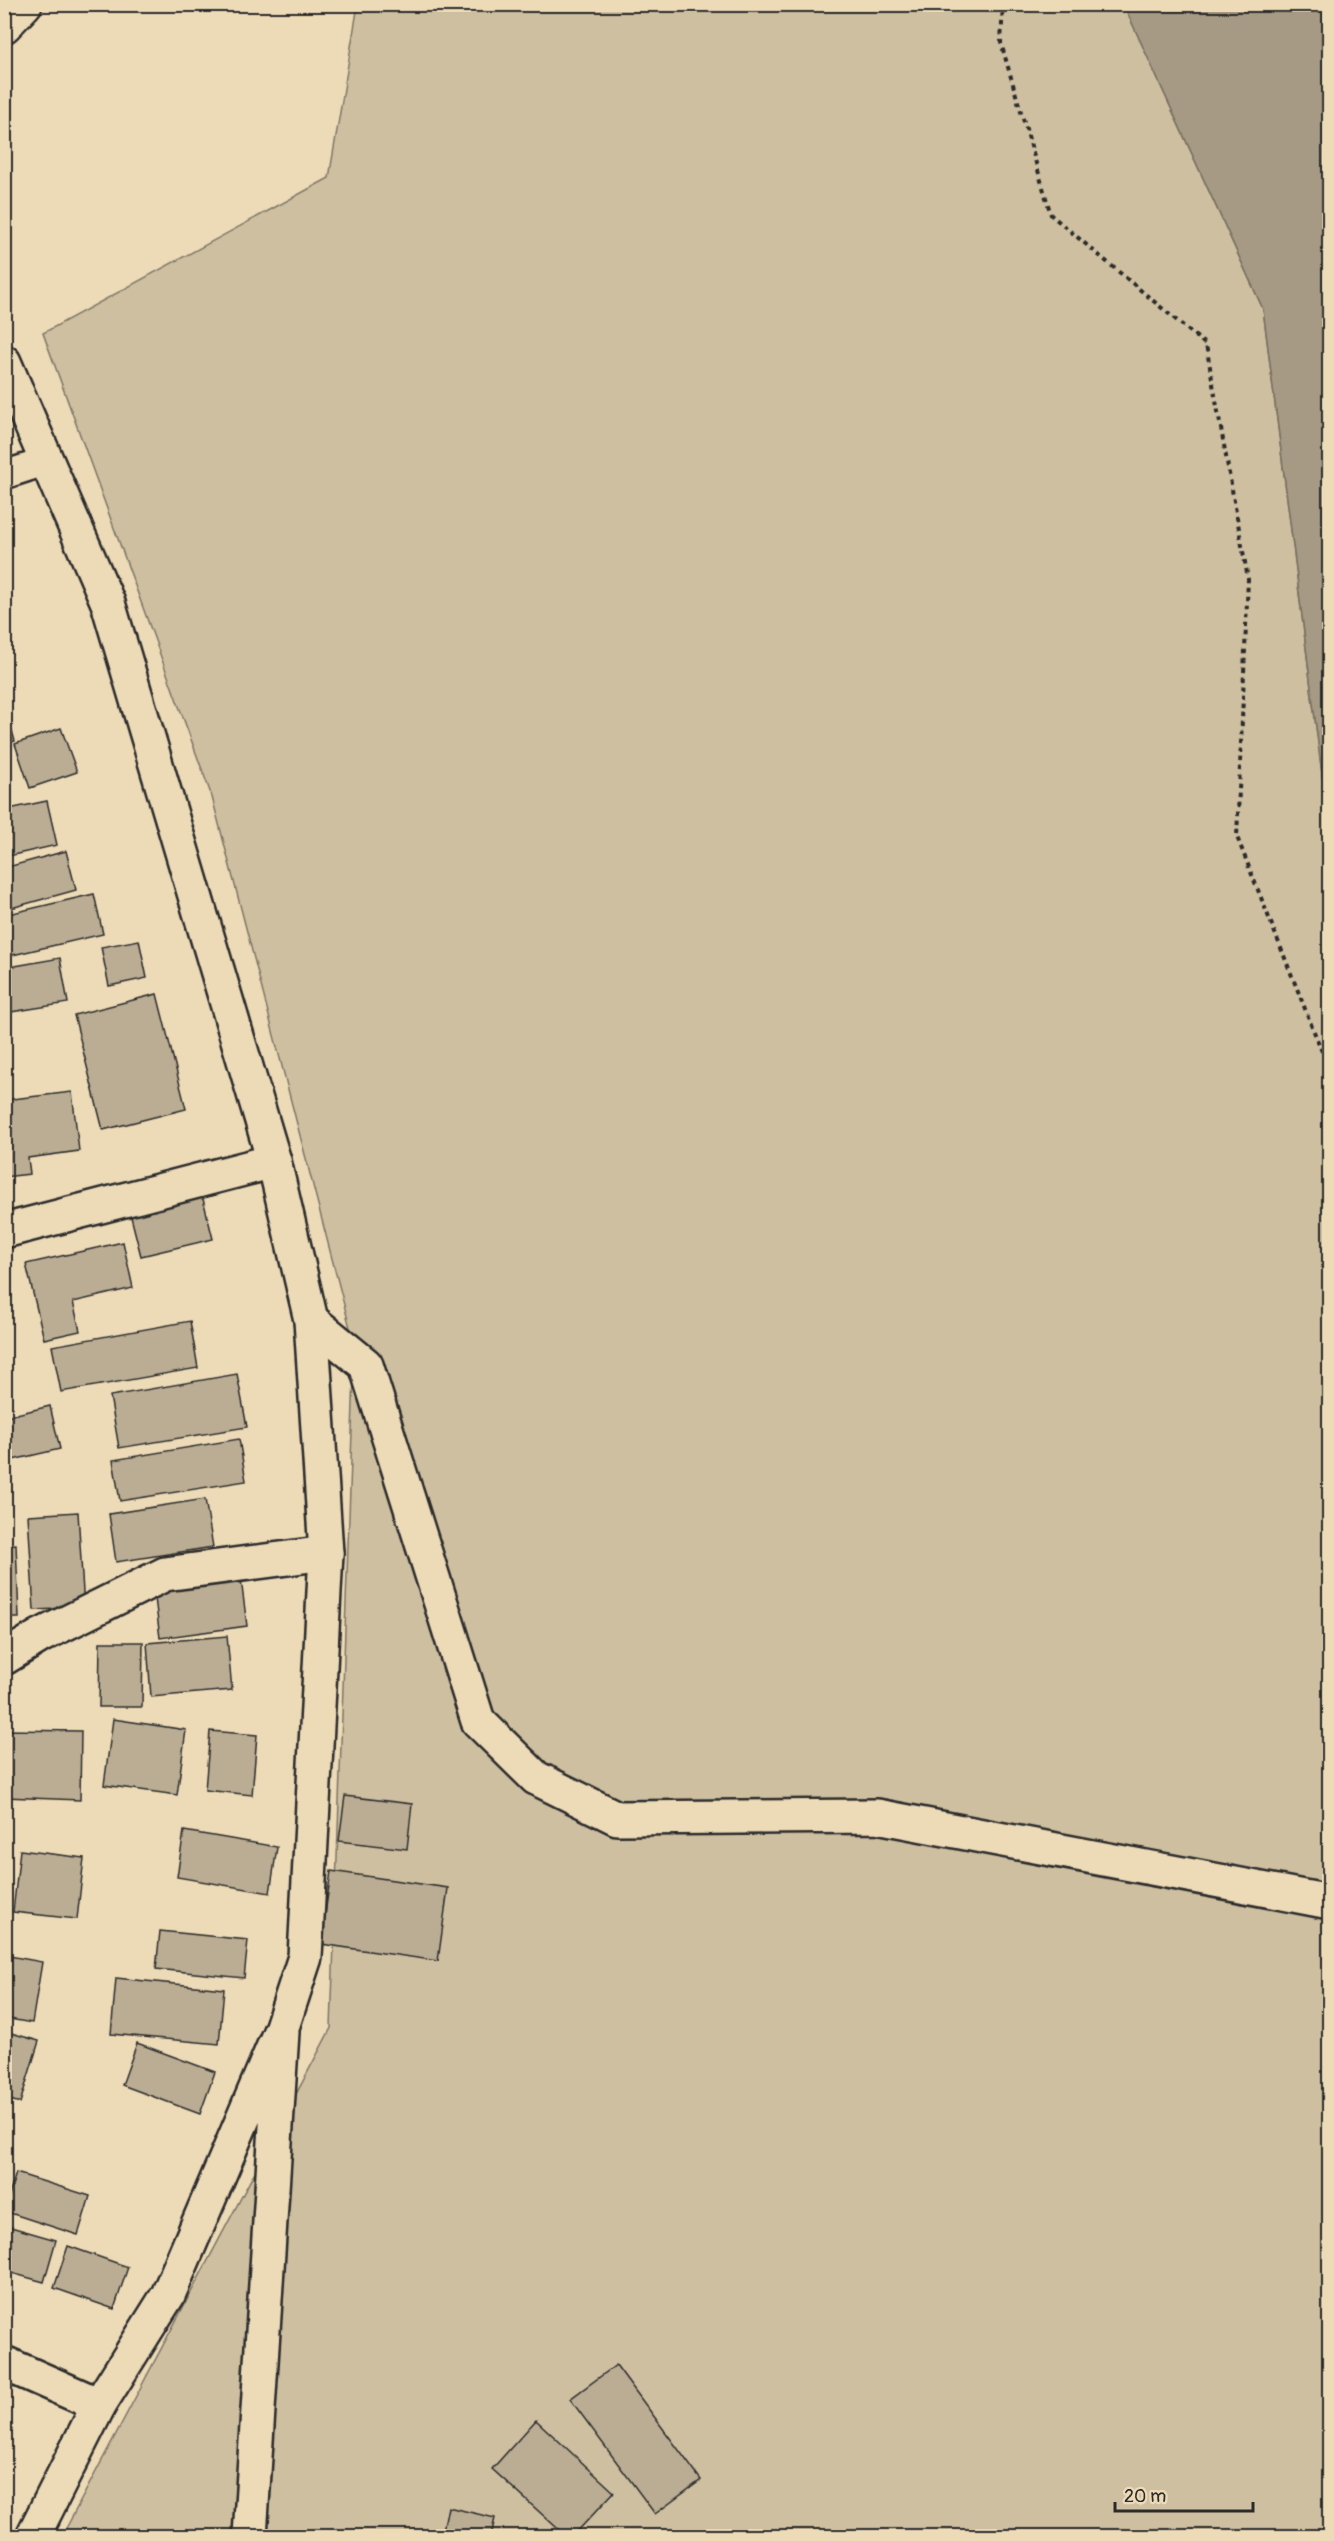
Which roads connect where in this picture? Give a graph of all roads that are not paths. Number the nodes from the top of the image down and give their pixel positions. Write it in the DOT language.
graph roads {
  1 [pos="25,4"];
  2 [pos="4,26"];
  3 [pos="4,362"];
  4 [pos="47,461"];
  5 [pos="4,475"];
  6 [pos="274,1161"];
  7 [pos="4,1231"];
  8 [pos="311,1320"];
  9 [pos="326,1553"];
  10 [pos="4,1658"];
  11 [pos="1329,1902"];
  12 [pos="282,2027"];
  13 [pos="4,2363"];
  14 [pos="99,2405"];
  15 [pos="33,2536"];
  16 [pos="250,2536"];
  1 -- 2 [label="street"];
  3 -- 4 [label="street"];
  4 -- 5 [label="lane"];
  4 -- 6 [label="street"];
  6 -- 7 [label="street"];
  6 -- 8 [label="street"];
  8 -- 9 [label="street"];
  8 -- 11 [label="street"];
  9 -- 10 [label="street"];
  9 -- 12 [label="street"];
  12 -- 14 [label="street"];
  12 -- 16 [label="street"];
  13 -- 14 [label="street"];
  14 -- 15 [label="street"];
}
